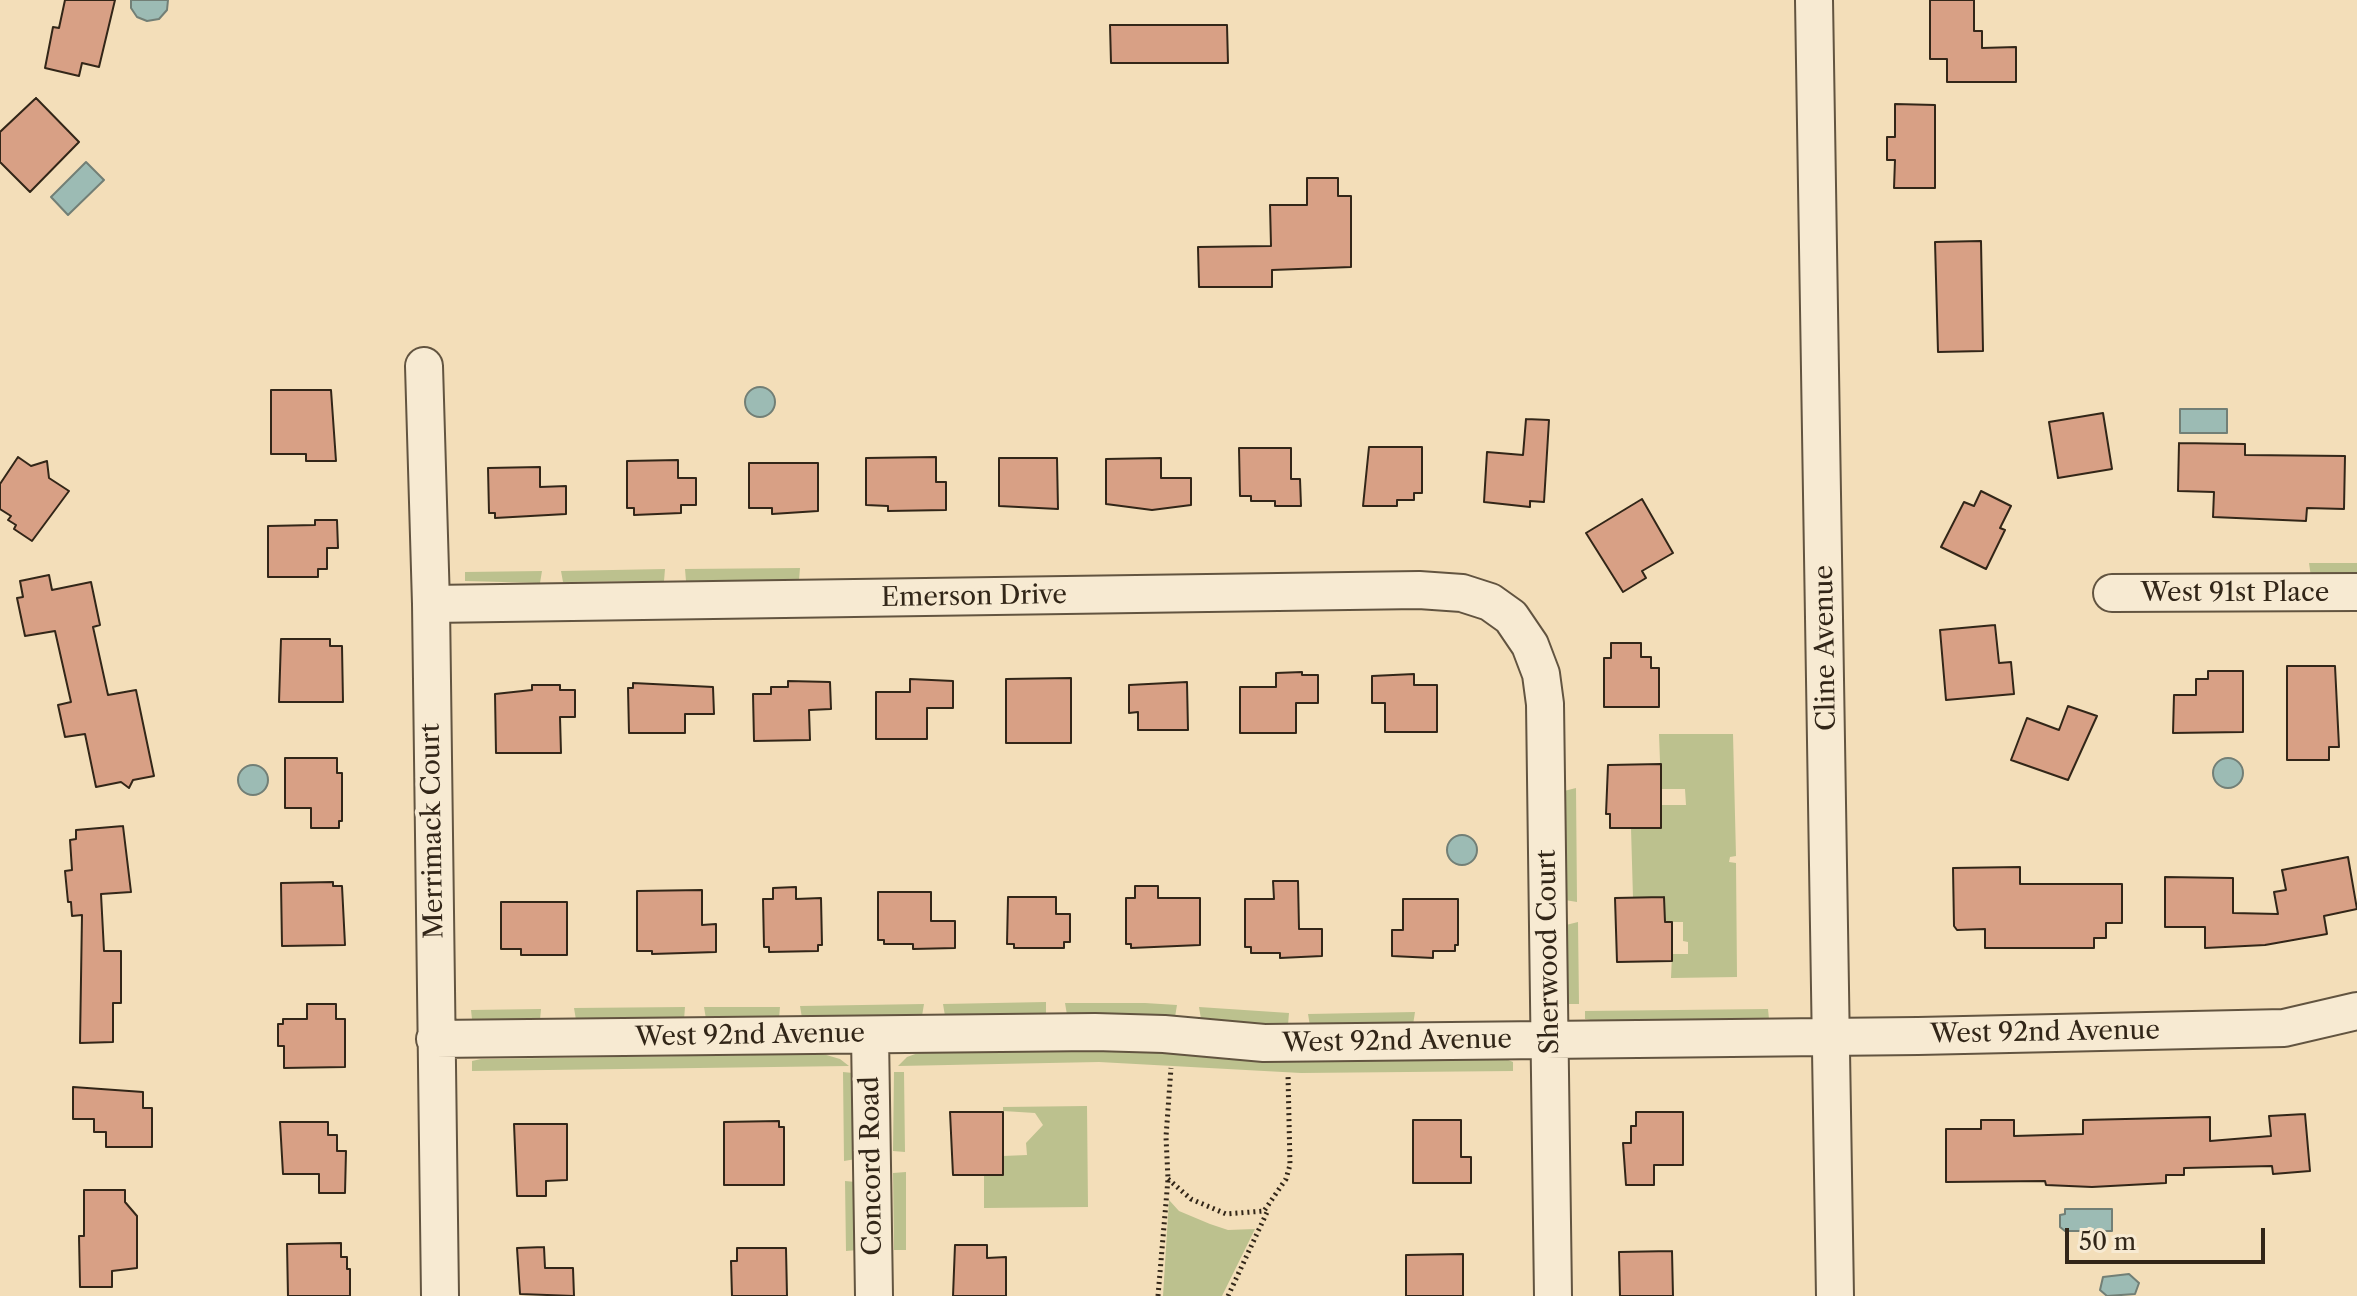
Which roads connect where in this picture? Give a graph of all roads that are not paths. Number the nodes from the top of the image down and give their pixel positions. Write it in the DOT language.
graph roads {
  1 [pos="1814,0"];
  2 [pos="424,366"];
  3 [pos="2357,592"];
  4 [pos="2112,593"];
  5 [pos="431,604"];
  6 [pos="1511,617"];
  7 [pos="2357,1011"];
  8 [pos="870,1035"];
  9 [pos="1831,1036"];
  10 [pos="435,1039"];
  11 [pos="1550,1040"];
  12 [pos="440,1296"];
  13 [pos="874,1296"];
  14 [pos="1553,1296"];
  15 [pos="1835,1296"];
  1 -- 9 [label="street, Cline Avenue"];
  2 -- 5 [label="street, Merrimack Court"];
  3 -- 4 [label="street, West 91st Place"];
  5 -- 6 [label="street, Emerson Drive"];
  5 -- 10 [label="street, Merrimack Court"];
  6 -- 11 [label="street, Sherwood Court"];
  7 -- 9 [label="street, West 92nd Avenue"];
  8 -- 10 [label="street, West 92nd Avenue"];
  8 -- 11 [label="street, West 92nd Avenue"];
  8 -- 13 [label="street, Concord Road"];
  9 -- 11 [label="street, West 92nd Avenue"];
  9 -- 15 [label="street, Cline Avenue"];
  10 -- 12 [label="street, Merrimack Court"];
  11 -- 14 [label="street, Sherwood Court"];
}
